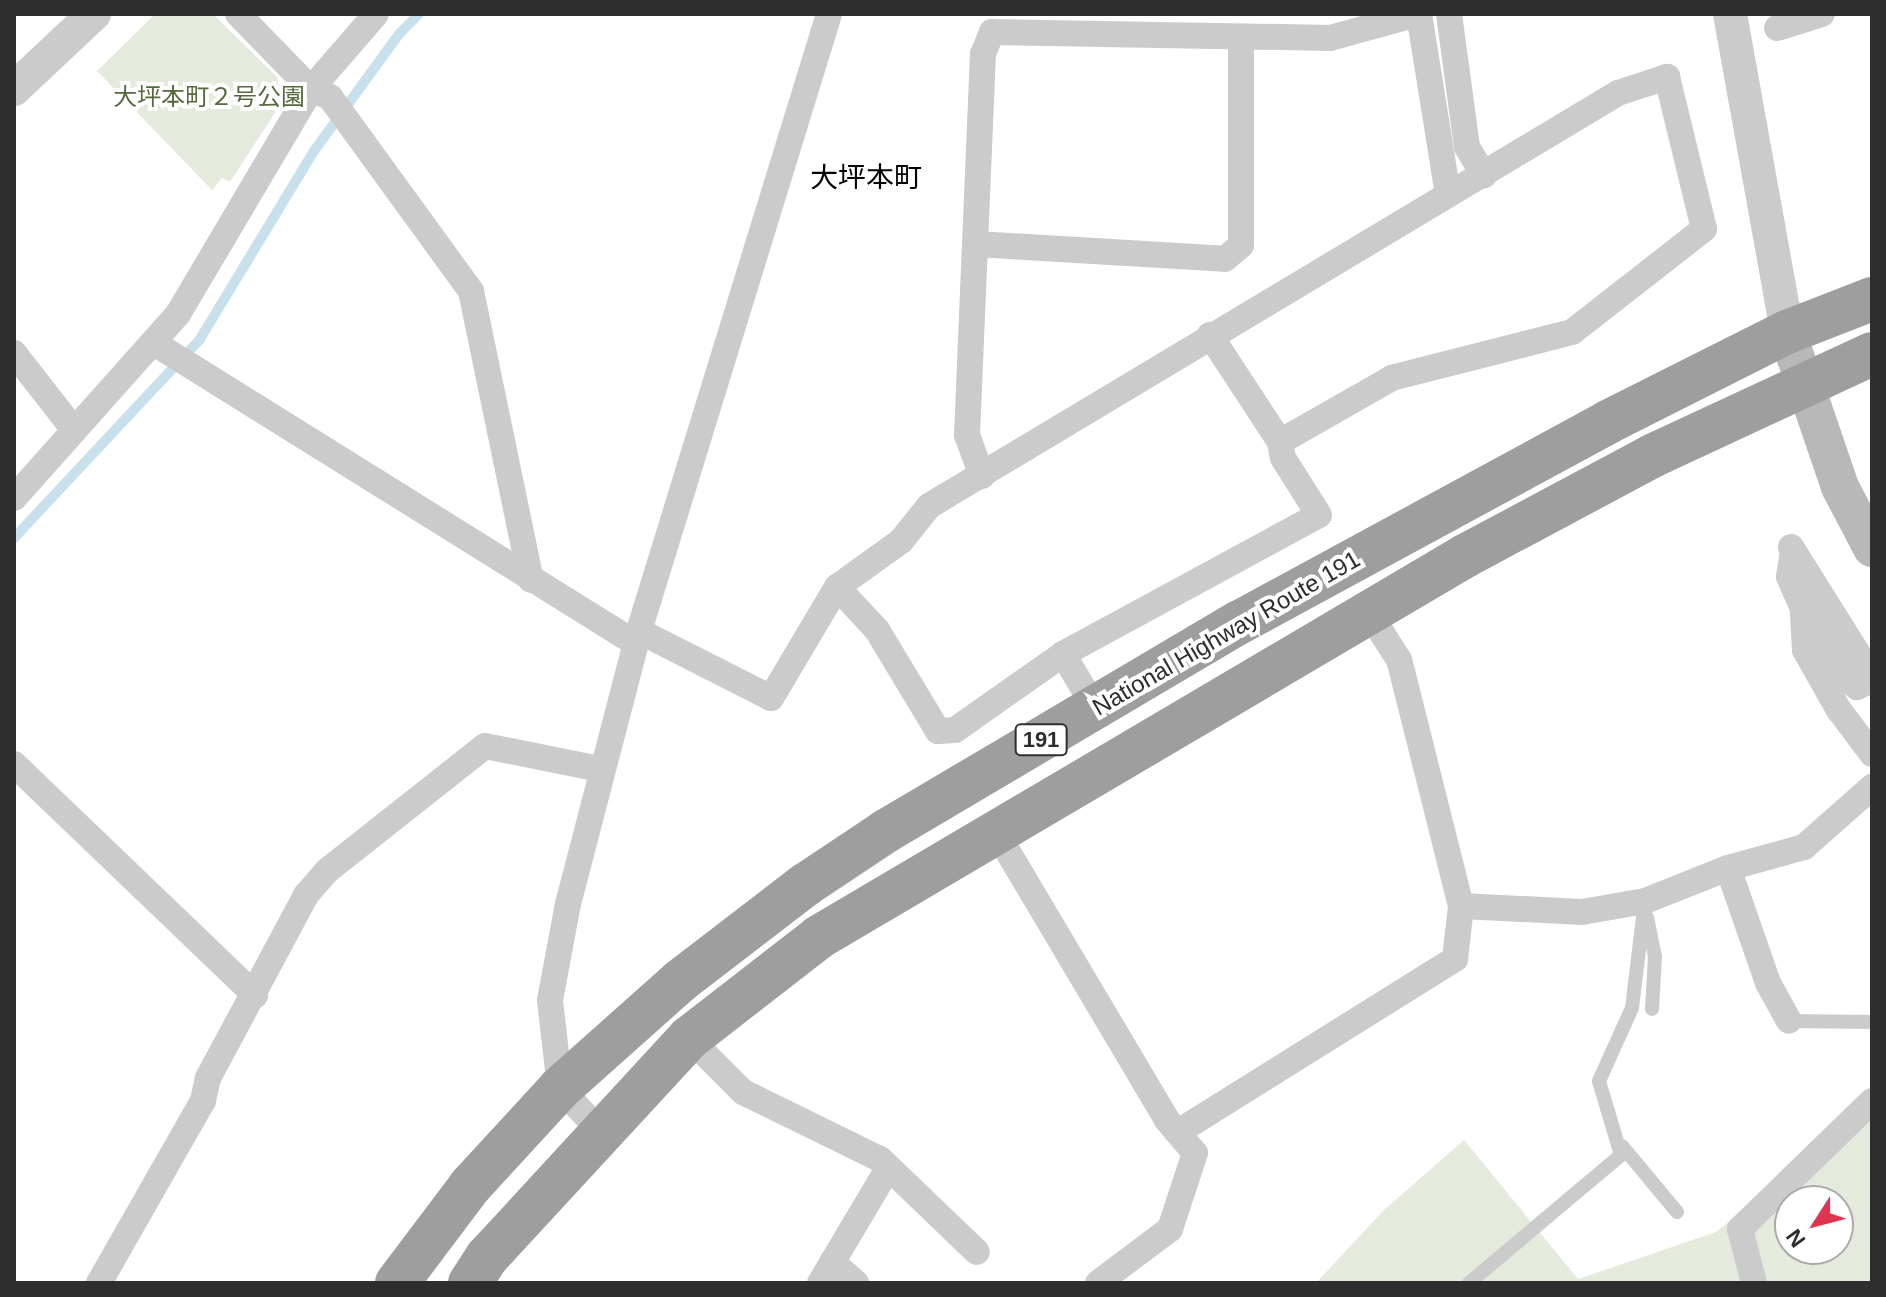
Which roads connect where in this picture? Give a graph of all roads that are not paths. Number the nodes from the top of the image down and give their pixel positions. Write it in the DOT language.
graph roads {
  1 [pos="94,14"];
  2 [pos="238,14"];
  3 [pos="376,14"];
  4 [pos="829,14"];
  5 [pos="1418,14"];
  6 [pos="1449,14"];
  7 [pos="1730,14"];
  8 [pos="1822,14"];
  9 [pos="1777,28"];
  10 [pos="1241,40"];
  11 [pos="14,89"];
  12 [pos="321,93"];
  13 [pos="1484,175"];
  14 [pos="1448,195"];
  15 [pos="976,244"];
  16 [pos="1872,299"];
  17 [pos="1787,332"];
  18 [pos="1210,335"];
  19 [pos="159,345"];
  20 [pos="14,353"];
  21 [pos="1872,354"];
  22 [pos="1801,385"];
  23 [pos="74,430"];
  24 [pos="1280,442"];
  25 [pos="982,476"];
  26 [pos="14,498"];
  27 [pos="1872,548"];
  28 [pos="531,580"];
  29 [pos="837,587"];
  30 [pos="1803,609"];
  31 [pos="1368,611"];
  32 [pos="637,637"];
  33 [pos="1063,654"];
  34 [pos="1872,678"];
  35 [pos="1095,708"];
  36 [pos="1872,754"];
  37 [pos="14,764"];
  38 [pos="600,769"];
  39 [pos="1872,787"];
  40 [pos="995,830"];
  41 [pos="1728,868"];
  42 [pos="1645,901"];
  43 [pos="1461,906"];
  44 [pos="255,995"];
  45 [pos="1652,1009"];
  46 [pos="1789,1021"];
  47 [pos="1872,1022"];
  48 [pos="689,1038"];
  49 [pos="560,1088"];
  50 [pos="1872,1101"];
  51 [pos="600,1131"];
  52 [pos="1178,1132"];
  53 [pos="1622,1146"];
  54 [pos="887,1170"];
  55 [pos="1677,1212"];
  56 [pos="977,1252"];
  57 [pos="826,1272"];
  58 [pos="99,1283"];
  59 [pos="397,1283"];
  60 [pos="470,1283"];
  61 [pos="856,1283"];
  62 [pos="1098,1283"];
  63 [pos="1469,1283"];
  64 [pos="1754,1283"];
  1 -- 11 [label="street"];
  2 -- 12 [label="street"];
  3 -- 12 [label="street"];
  4 -- 32 [label="street"];
  5 -- 10 [label="street"];
  5 -- 14 [label="street"];
  6 -- 13 [label="street"];
  7 -- 17 [label="street"];
  8 -- 9 [label="street"];
  10 -- 15 [label="street"];
  10 -- 15 [label="street"];
  12 -- 19 [label="street"];
  12 -- 28 [label="street"];
  13 -- 14 [label="street"];
  13 -- 24 [label="street"];
  14 -- 18 [label="street"];
  15 -- 25 [label="street"];
  16 -- 17 [label="highway, National Highway Route 191 / 191"];
  17 -- 22 [label="main road"];
  17 -- 35 [label="highway, National Highway Route 191 / 191"];
  18 -- 24 [label="street"];
  18 -- 25 [label="street"];
  19 -- 23 [label="street"];
  19 -- 28 [label="street"];
  20 -- 23 [label="street"];
  21 -- 22 [label="highway, 191"];
  22 -- 27 [label="main road"];
  22 -- 31 [label="highway, 191"];
  23 -- 26 [label="street"];
  24 -- 33 [label="street"];
  25 -- 29 [label="street"];
  28 -- 32 [label="street"];
  29 -- 32 [label="street"];
  29 -- 33 [label="street"];
  30 -- 34 [label="street"];
  30 -- 34 [label="street"];
  30 -- 36 [label="street"];
  31 -- 40 [label="highway, 191"];
  31 -- 43 [label="street"];
  32 -- 38 [label="street"];
  33 -- 35 [label="street"];
  35 -- 49 [label="highway, National Highway Route 191 / 191"];
  37 -- 44 [label="street"];
  38 -- 44 [label="street"];
  38 -- 49 [label="street"];
  39 -- 41 [label="street"];
  40 -- 48 [label="highway, 191"];
  40 -- 52 [label="street"];
  41 -- 42 [label="street"];
  41 -- 46 [label="street"];
  42 -- 43 [label="street"];
  42 -- 45 [label="lane"];
  42 -- 53 [label="lane"];
  43 -- 52 [label="street"];
  44 -- 58 [label="street"];
  46 -- 47 [label="lane"];
  48 -- 51 [label="highway, 191"];
  48 -- 54 [label="street"];
  49 -- 51 [label="street"];
  49 -- 59 [label="highway, National Highway Route 191 / 191"];
  50 -- 64 [label="street"];
  51 -- 60 [label="highway, 191"];
  52 -- 62 [label="street"];
  53 -- 55 [label="lane"];
  53 -- 63 [label="lane"];
  54 -- 56 [label="street"];
  54 -- 57 [label="street"];
  57 -- 61 [label="street"];
}
